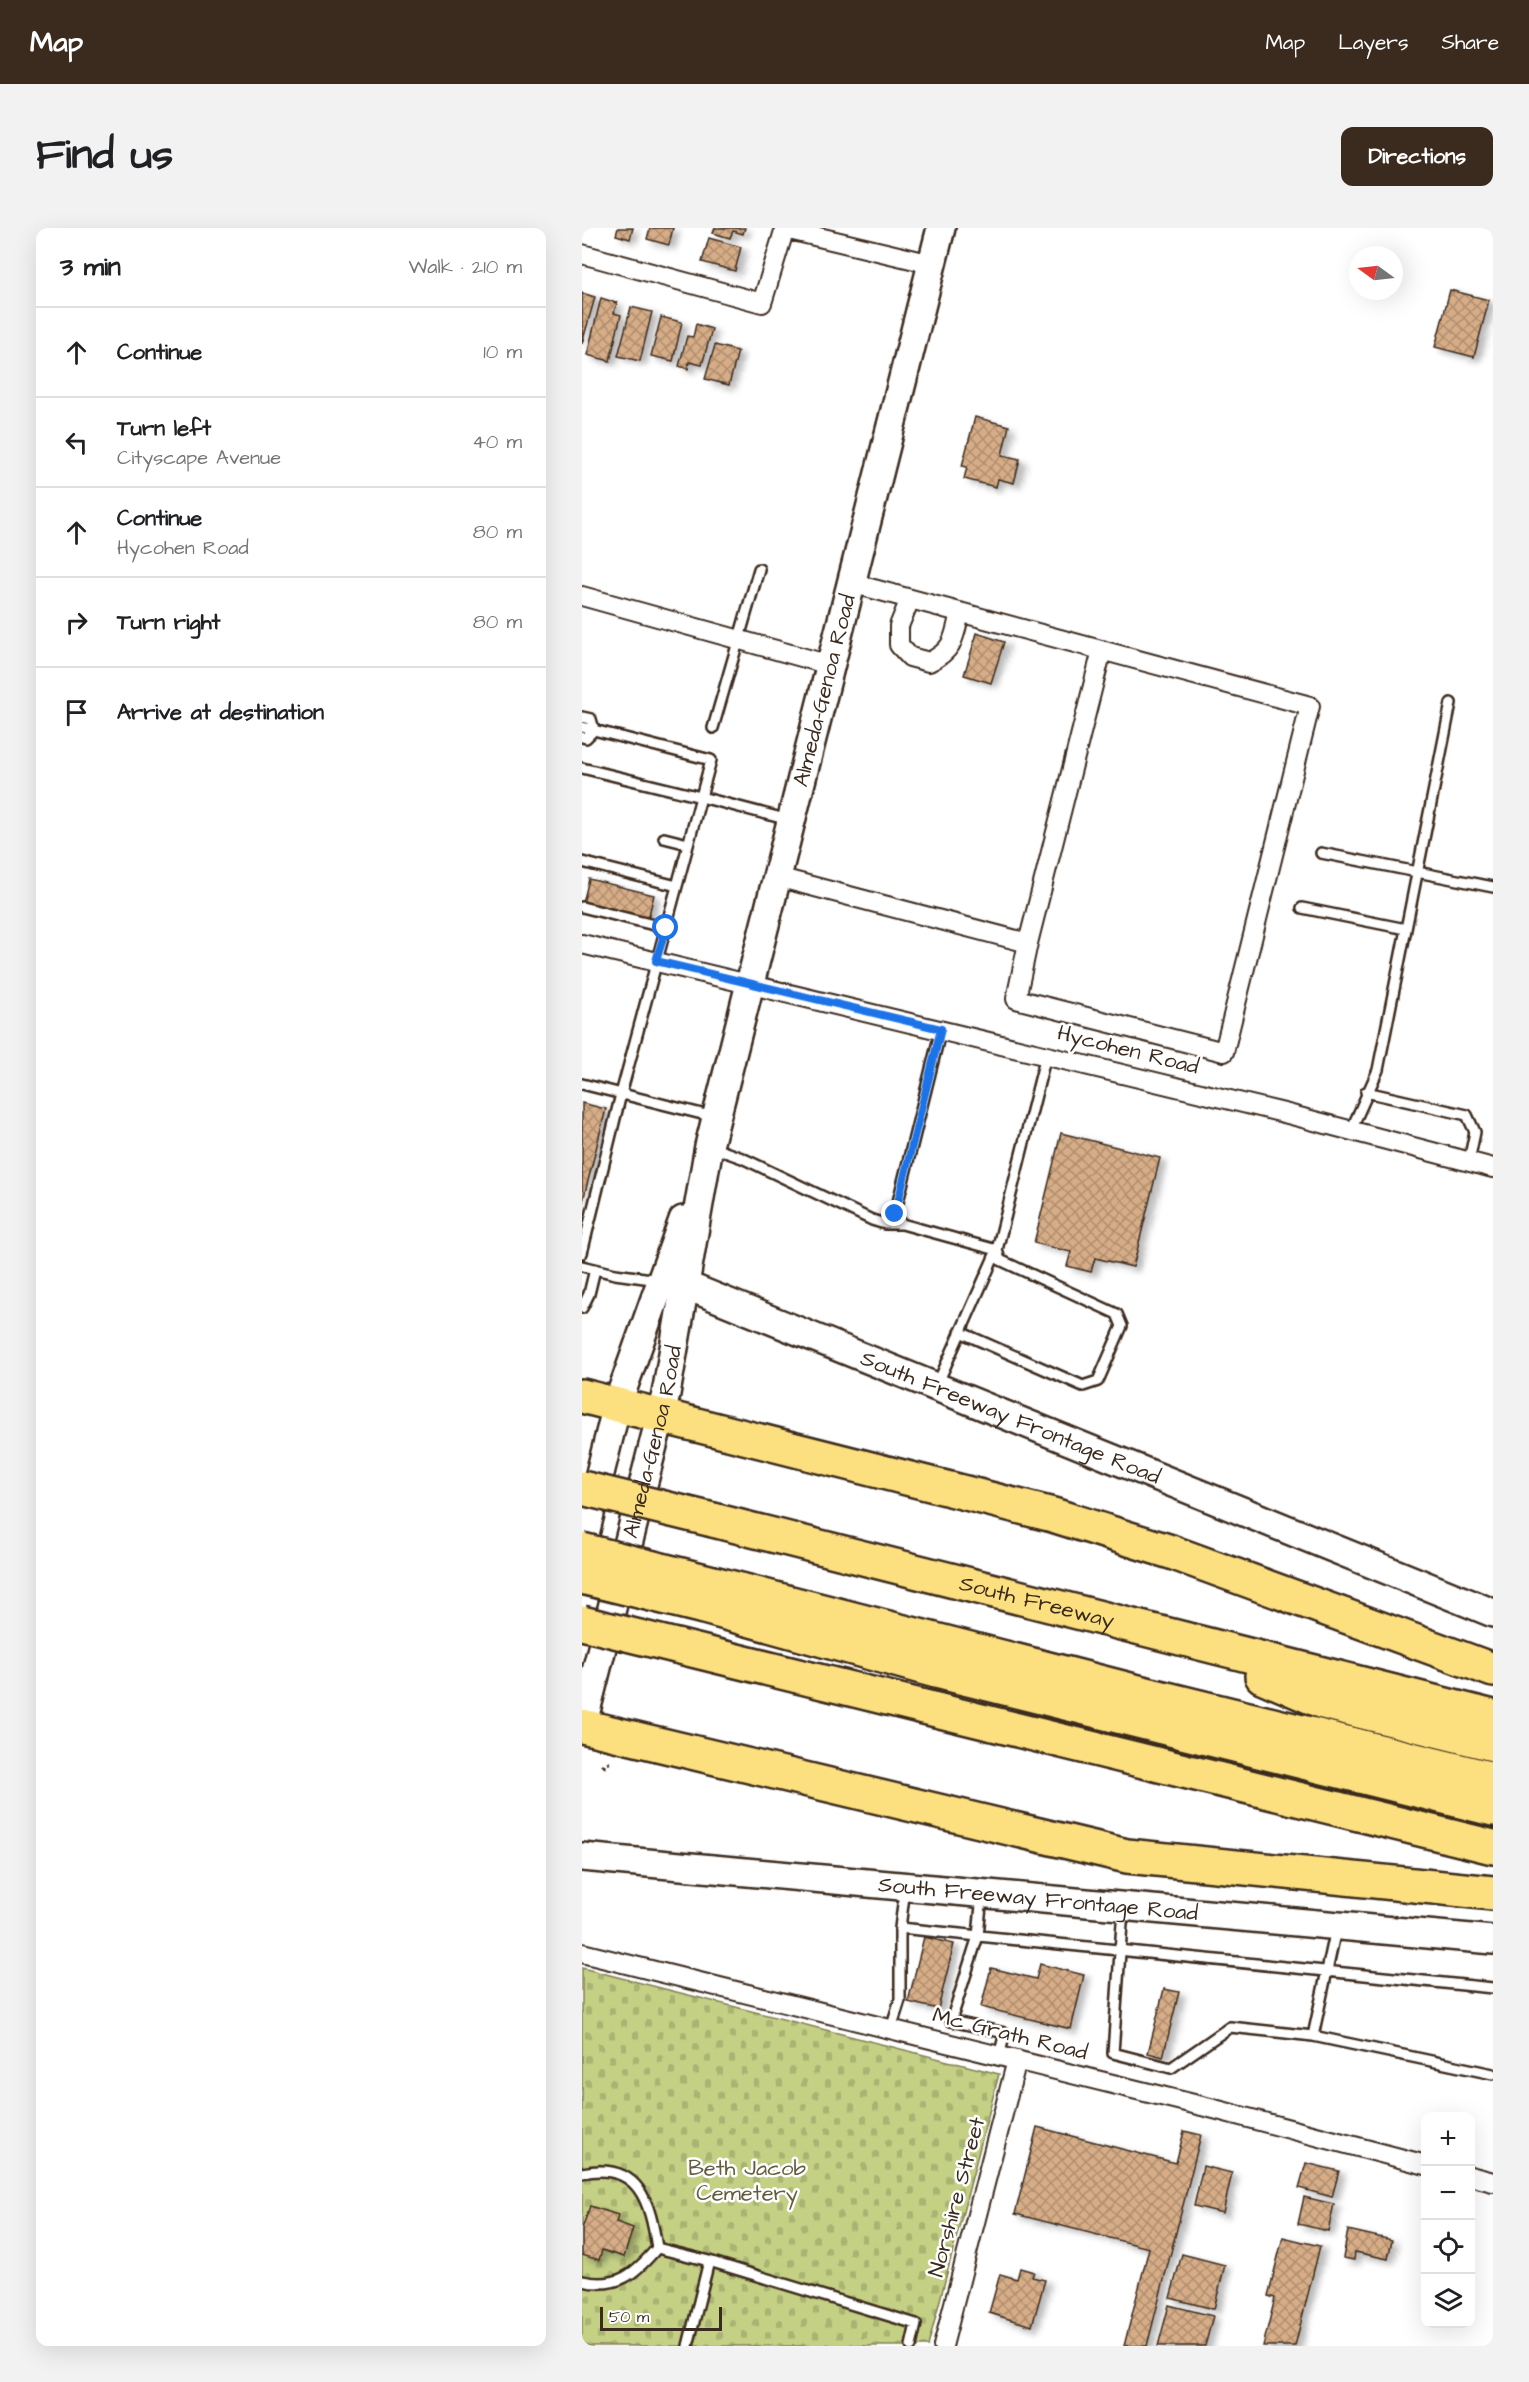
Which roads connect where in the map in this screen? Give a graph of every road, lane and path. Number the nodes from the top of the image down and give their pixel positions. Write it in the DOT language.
graph roads {
  1 [pos="785,228"];
  2 [pos="941,228"];
  3 [pos="582,254"];
  4 [pos="932,264"];
  5 [pos="759,569"];
  6 [pos="851,583"];
  7 [pos="582,596"];
  8 [pos="910,599"];
  9 [pos="960,612"];
  10 [pos="737,641"];
  11 [pos="1102,650"];
  12 [pos="830,665"];
  13 [pos="1451,703"];
  14 [pos="582,717"];
  15 [pos="582,727"];
  16 [pos="713,728"];
  17 [pos="594,730"];
  18 [pos="582,737"];
  19 [pos="582,768"];
  20 [pos="701,797"];
  21 [pos="791,821"];
  22 [pos="664,838"];
  23 [pos="688,844"];
  24 [pos="1321,853"];
  25 [pos="582,862"];
  26 [pos="1417,872"];
  27 [pos="777,877"];
  28 [pos="677,886"];
  29 [pos="1493,887"];
  30 [pos="582,907"];
  31 [pos="1302,908"];
  32 [pos="666,928"];
  33 [pos="1406,929"];
  34 [pos="1028,943"];
  35 [pos="582,944"];
  36 [pos="656,961"];
  37 [pos="750,983"];
  38 [pos="941,1029"];
  39 [pos="1046,1055"];
  40 [pos="582,1084"];
  41 [pos="1366,1092"];
  42 [pos="621,1094"];
  43 [pos="716,1118"];
  44 [pos="1351,1130"];
  45 [pos="708,1150"];
  46 [pos="1469,1161"];
  47 [pos="1493,1168"];
  48 [pos="902,1224"];
  49 [pos="997,1250"];
  50 [pos="582,1253"];
  51 [pos="582,1266"];
  52 [pos="595,1269"];
  53 [pos="673,1282"];
  54 [pos="582,1308"];
  55 [pos="960,1332"];
  56 [pos="936,1387"];
  57 [pos="582,1396"];
  58 [pos="617,1405"];
  59 [pos="661,1416"];
  60 [pos="582,1488"];
  61 [pos="582,1548"];
  62 [pos="582,1577"];
  63 [pos="709,1595"];
  64 [pos="1493,1613"];
  65 [pos="582,1623"];
  66 [pos="1154,1631"];
  67 [pos="1493,1670"];
  68 [pos="1493,1717"];
  69 [pos="582,1726"];
  70 [pos="1027,1732"];
  71 [pos="1493,1744"];
  72 [pos="608,1761"];
  73 [pos="602,1764"];
  74 [pos="1366,1778"];
  75 [pos="1493,1779"];
  76 [pos="1493,1809"];
  77 [pos="1493,1847"];
  78 [pos="582,1857"];
  79 [pos="905,1886"];
  80 [pos="982,1893"];
  81 [pos="1493,1893"];
  82 [pos="1124,1907"];
  83 [pos="1336,1926"];
  84 [pos="900,1928"];
  85 [pos="978,1936"];
  86 [pos="1493,1940"];
  87 [pos="1119,1949"];
  88 [pos="582,1953"];
  89 [pos="1329,1971"];
  90 [pos="1493,1988"];
  91 [pos="891,2029"];
  92 [pos="1313,2036"];
  93 [pos="999,2056"];
  94 [pos="1017,2060"];
  95 [pos="1493,2074"];
  96 [pos="1421,2164"];
  97 [pos="582,2174"];
  98 [pos="1475,2177"];
  99 [pos="1493,2182"];
  100 [pos="657,2248"];
  101 [pos="709,2261"];
  102 [pos="582,2281"];
  103 [pos="688,2346"];
  104 [pos="911,2346"];
  105 [pos="943,2346"];
  1 -- 3 [label="street"];
  1 -- 4 [label="street"];
  2 -- 4 [label="main road, Almeda-Genoa Road"];
  4 -- 6 [label="main road, Almeda-Genoa Road"];
  5 -- 10 [label="lane"];
  6 -- 8 [label="street"];
  6 -- 12 [label="main road, Almeda-Genoa Road"];
  7 -- 10 [label="street"];
  8 -- 9 [label="street"];
  8 -- 9 [label="street"];
  9 -- 11 [label="street"];
  10 -- 12 [label="street"];
  10 -- 16 [label="lane"];
  11 -- 34 [label="street"];
  11 -- 34 [label="street"];
  12 -- 21 [label="main road, Almeda-Genoa Road"];
  13 -- 26 [label="lane"];
  14 -- 17 [label="lane"];
  15 -- 17 [label="lane"];
  17 -- 18 [label="lane"];
  17 -- 20 [label="lane"];
  19 -- 20 [label="lane"];
  20 -- 21 [label="lane"];
  20 -- 23 [label="lane"];
  21 -- 27 [label="main road, Almeda-Genoa Road"];
  22 -- 23 [label="lane"];
  23 -- 28 [label="lane"];
  24 -- 26 [label="lane"];
  25 -- 28 [label="lane"];
  26 -- 29 [label="lane"];
  26 -- 33 [label="lane"];
  27 -- 34 [label="street"];
  27 -- 37 [label="main road, Almeda-Genoa Road"];
  28 -- 32 [label="lane"];
  30 -- 32 [label="lane"];
  31 -- 33 [label="lane"];
  32 -- 36 [label="lane"];
  33 -- 41 [label="lane"];
  35 -- 36 [label="street, Hycohen Road"];
  36 -- 37 [label="street, Hycohen Road"];
  36 -- 42 [label="lane"];
  37 -- 38 [label="street, Hycohen Road"];
  37 -- 43 [label="main road, Almeda-Genoa Road"];
  38 -- 39 [label="street, Hycohen Road"];
  38 -- 48 [label="lane"];
  39 -- 44 [label="street, Hycohen Road"];
  39 -- 49 [label="lane"];
  40 -- 42 [label="lane"];
  41 -- 44 [label="lane"];
  41 -- 46 [label="lane"];
  42 -- 43 [label="lane"];
  42 -- 50 [label="lane"];
  43 -- 45 [label="main road, Almeda-Genoa Road"];
  44 -- 46 [label="street, Hycohen Road"];
  45 -- 48 [label="lane"];
  45 -- 53 [label="main road, Almeda-Genoa Road"];
  46 -- 47 [label="street, Hycohen Road"];
  48 -- 49 [label="lane"];
  49 -- 55 [label="lane"];
  49 -- 55 [label="lane"];
  51 -- 52 [label="lane"];
  52 -- 53 [label="lane"];
  52 -- 54 [label="lane"];
  53 -- 56 [label="main road, South Freeway Frontage Road"];
  53 -- 58 [label="main road, Almeda-Genoa Road"];
  53 -- 59 [label="main road, Almeda-Genoa Road"];
  55 -- 56 [label="lane"];
  56 -- 64 [label="main road, South Freeway Frontage Road"];
  57 -- 58 [label="highway"];
  58 -- 59 [label="highway"];
  58 -- 61 [label="main road, Almeda-Genoa Road"];
  59 -- 67 [label="highway"];
  59 -- 69 [label="main road, Almeda-Genoa Road"];
  60 -- 66 [label="highway, South Freeway, bridge"];
  61 -- 63 [label="highway, bridge"];
  62 -- 63 [label="highway, bridge"];
  63 -- 74 [label="highway"];
  63 -- 75 [label="highway"];
  65 -- 70 [label="highway, bridge"];
  66 -- 68 [label="highway, South Freeway"];
  66 -- 71 [label="highway"];
  69 -- 81 [label="highway"];
  70 -- 74 [label="highway"];
  70 -- 77 [label="highway"];
  72 -- 73 [label="path"];
  74 -- 76 [label="highway"];
  78 -- 79 [label="main road, South Freeway Frontage Road"];
  79 -- 80 [label="main road, South Freeway Frontage Road"];
  79 -- 84 [label="lane"];
  80 -- 82 [label="main road, South Freeway Frontage Road"];
  80 -- 85 [label="lane"];
  82 -- 83 [label="main road, South Freeway Frontage Road"];
  82 -- 87 [label="lane"];
  83 -- 86 [label="main road, South Freeway Frontage Road"];
  83 -- 89 [label="lane"];
  84 -- 85 [label="lane"];
  84 -- 91 [label="lane"];
  85 -- 87 [label="lane"];
  85 -- 93 [label="lane"];
  87 -- 89 [label="lane"];
  87 -- 92 [label="lane"];
  88 -- 91 [label="street, Mc Grath Road"];
  89 -- 90 [label="lane"];
  89 -- 92 [label="lane"];
  91 -- 93 [label="street, Mc Grath Road"];
  92 -- 95 [label="lane"];
  93 -- 94 [label="street, Mc Grath Road"];
  94 -- 96 [label="street, Mc Grath Road"];
  94 -- 105 [label="street, Norshire Street"];
  97 -- 100 [label="lane"];
  98 -- 99 [label="street"];
  100 -- 101 [label="lane"];
  100 -- 102 [label="lane"];
  101 -- 103 [label="lane"];
  101 -- 104 [label="lane"];
}
